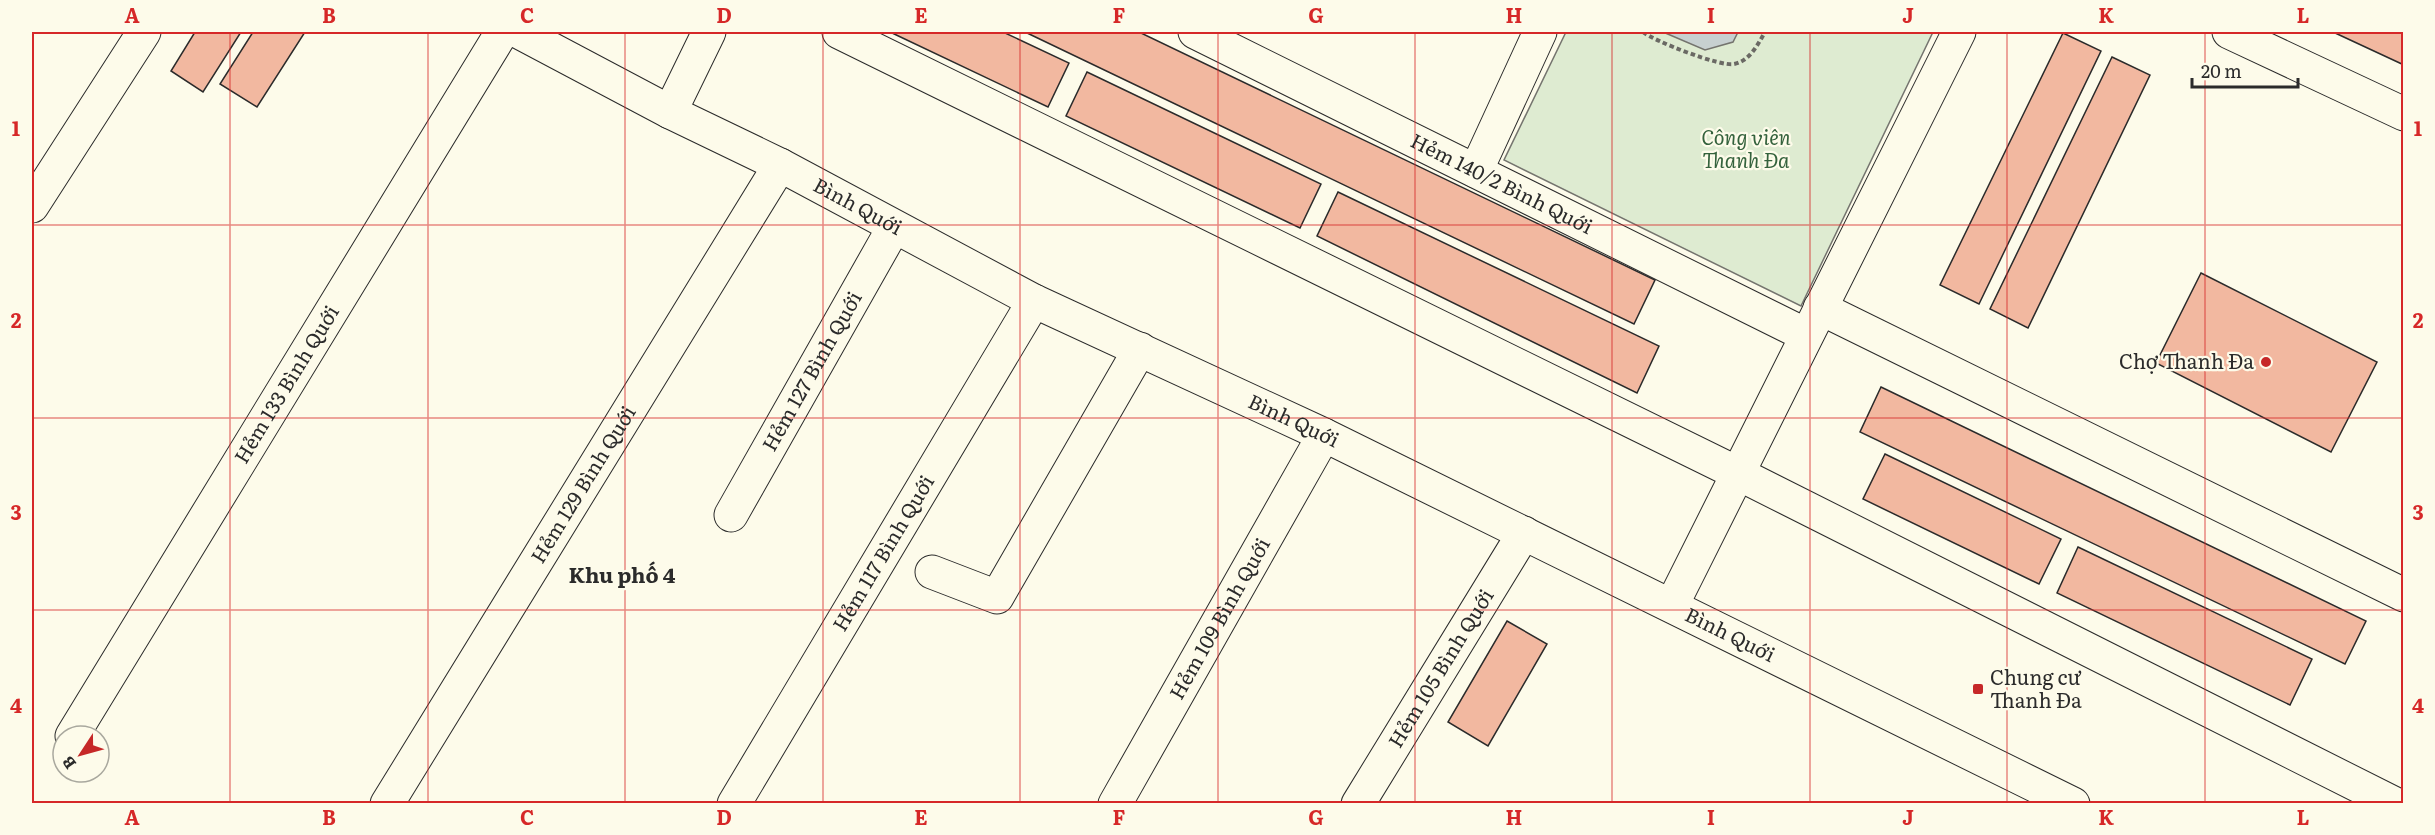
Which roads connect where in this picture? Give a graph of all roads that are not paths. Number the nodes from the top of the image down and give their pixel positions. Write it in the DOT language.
graph roads {
  1 [pos="144,32"];
  2 [pos="502,32"];
  3 [pos="519,32"];
  4 [pos="709,32"];
  5 [pos="839,32"];
  6 [pos="1195,32"];
  7 [pos="1540,32"];
  8 [pos="1959,32"];
  9 [pos="2229,32"];
  10 [pos="670,112"];
  11 [pos="2403,114"];
  12 [pos="43,164"];
  13 [pos="780,165"];
  14 [pos="1476,171"];
  15 [pos="32,206"];
  16 [pos="894,227"];
  17 [pos="1034,301"];
  18 [pos="1813,322"];
  19 [pos="1140,349"];
  20 [pos="1324,435"];
  21 [pos="1737,473"];
  22 [pos="731,515"];
  23 [pos="1524,533"];
  24 [pos="932,572"];
  25 [pos="2403,596"];
  26 [pos="1671,605"];
  27 [pos="79,724"];
  28 [pos="387,804"];
  29 [pos="734,804"];
  30 [pos="1115,804"];
  31 [pos="1358,804"];
  32 [pos="2073,804"];
  33 [pos="2395,804"];
  1 -- 12 [label="street"];
  2 -- 27 [label="street, Hẻm 133 Bình Quới"];
  3 -- 10 [label="street, Bình Quới"];
  4 -- 10 [label="street"];
  5 -- 21 [label="street"];
  6 -- 14 [label="street, Hẻm 140/2 Bình Quới"];
  7 -- 14 [label="street"];
  8 -- 18 [label="street"];
  9 -- 11 [label="street"];
  10 -- 13 [label="street, Bình Quới"];
  12 -- 15 [label="street"];
  13 -- 16 [label="street, Bình Quới"];
  13 -- 28 [label="street, Hẻm 129 Bình Quới"];
  14 -- 18 [label="street, Hẻm 140/2 Bình Quới"];
  16 -- 17 [label="street, Bình Quới"];
  16 -- 22 [label="street, Hẻm 127 Bình Quới"];
  17 -- 19 [label="street, Bình Quới"];
  17 -- 29 [label="street, Hẻm 117 Bình Quới"];
  18 -- 21 [label="street"];
  18 -- 25 [label="street, Hẻm 140/2 Bình Quới"];
  19 -- 20 [label="street, Bình Quới"];
  19 -- 24 [label="street"];
  20 -- 23 [label="street, Bình Quới"];
  20 -- 30 [label="street, Hẻm 109 Bình Quới"];
  21 -- 26 [label="street"];
  21 -- 33 [label="street"];
  23 -- 26 [label="street, Bình Quới"];
  23 -- 31 [label="street, Hẻm 105 Bình Quới"];
  26 -- 32 [label="street, Bình Quới"];
}
